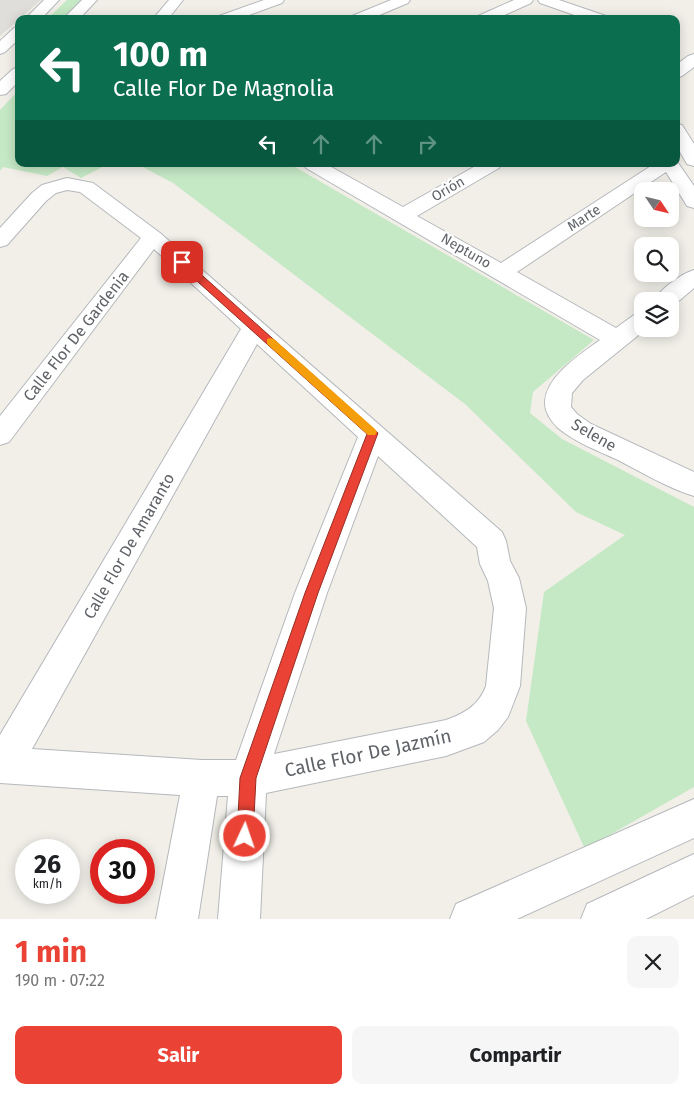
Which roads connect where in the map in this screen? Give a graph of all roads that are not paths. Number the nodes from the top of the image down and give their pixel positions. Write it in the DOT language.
graph roads {
  1 [pos="52,0"];
  2 [pos="90,0"];
  3 [pos="176,0"];
  4 [pos="277,0"];
  5 [pos="403,0"];
  6 [pos="526,0"];
  7 [pos="545,0"];
  8 [pos="591,0"];
  9 [pos="262,3"];
  10 [pos="36,15"];
  11 [pos="74,15"];
  12 [pos="163,15"];
  13 [pos="234,15"];
  14 [pos="367,15"];
  15 [pos="492,15"];
  16 [pos="594,15"];
  17 [pos="600,15"];
  18 [pos="15,35"];
  19 [pos="0,49"];
  20 [pos="694,59"];
  21 [pos="0,69"];
  22 [pos="680,70"];
  23 [pos="15,71"];
  24 [pos="15,75"];
  25 [pos="0,90"];
  26 [pos="680,136"];
  27 [pos="694,160"];
  28 [pos="321,167"];
  29 [pos="487,167"];
  30 [pos="661,167"];
  31 [pos="673,167"];
  32 [pos="694,202"];
  33 [pos="404,215"];
  34 [pos="153,236"];
  35 [pos="0,241"];
  36 [pos="502,272"];
  37 [pos="694,277"];
  38 [pos="676,292"];
  39 [pos="254,327"];
  40 [pos="634,327"];
  41 [pos="618,340"];
  42 [pos="372,433"];
  43 [pos="0,434"];
  44 [pos="694,485"];
  45 [pos="2,765"];
  46 [pos="202,778"];
  47 [pos="248,778"];
  48 [pos="694,818"];
  49 [pos="694,874"];
  50 [pos="177,919"];
  51 [pos="238,919"];
  52 [pos="471,919"];
  53 [pos="602,919"];
  1 -- 10 [label="street"];
  2 -- 11 [label="street"];
  3 -- 12 [label="street"];
  4 -- 9 [label="street"];
  5 -- 14 [label="street"];
  6 -- 15 [label="street"];
  7 -- 16 [label="street"];
  8 -- 17 [label="street"];
  9 -- 13 [label="street"];
  18 -- 19 [label="street"];
  20 -- 22 [label="street"];
  21 -- 23 [label="street"];
  24 -- 25 [label="street"];
  26 -- 27 [label="street"];
  28 -- 33 [label="street, Neptuno"];
  29 -- 33 [label="street, Orión"];
  30 -- 36 [label="street, Marte"];
  31 -- 32 [label="street"];
  33 -- 36 [label="street, Neptuno"];
  34 -- 35 [label="street"];
  34 -- 39 [label="street"];
  34 -- 43 [label="street, Calle Flor De Gardenia"];
  36 -- 41 [label="street, Neptuno"];
  37 -- 38 [label="street"];
  39 -- 42 [label="street"];
  39 -- 45 [label="street, Calle Flor De Amaranto"];
  40 -- 41 [label="street, Selene"];
  41 -- 44 [label="street, Selene"];
  42 -- 47 [label="street"];
  42 -- 47 [label="street, Calle Flor De Jazmín"];
  45 -- 46 [label="street, Calle Flor De Jazmín"];
  46 -- 47 [label="street, Calle Flor De Jazmín"];
  46 -- 50 [label="street"];
  47 -- 51 [label="street"];
  48 -- 52 [label="street"];
  49 -- 53 [label="street"];
}
